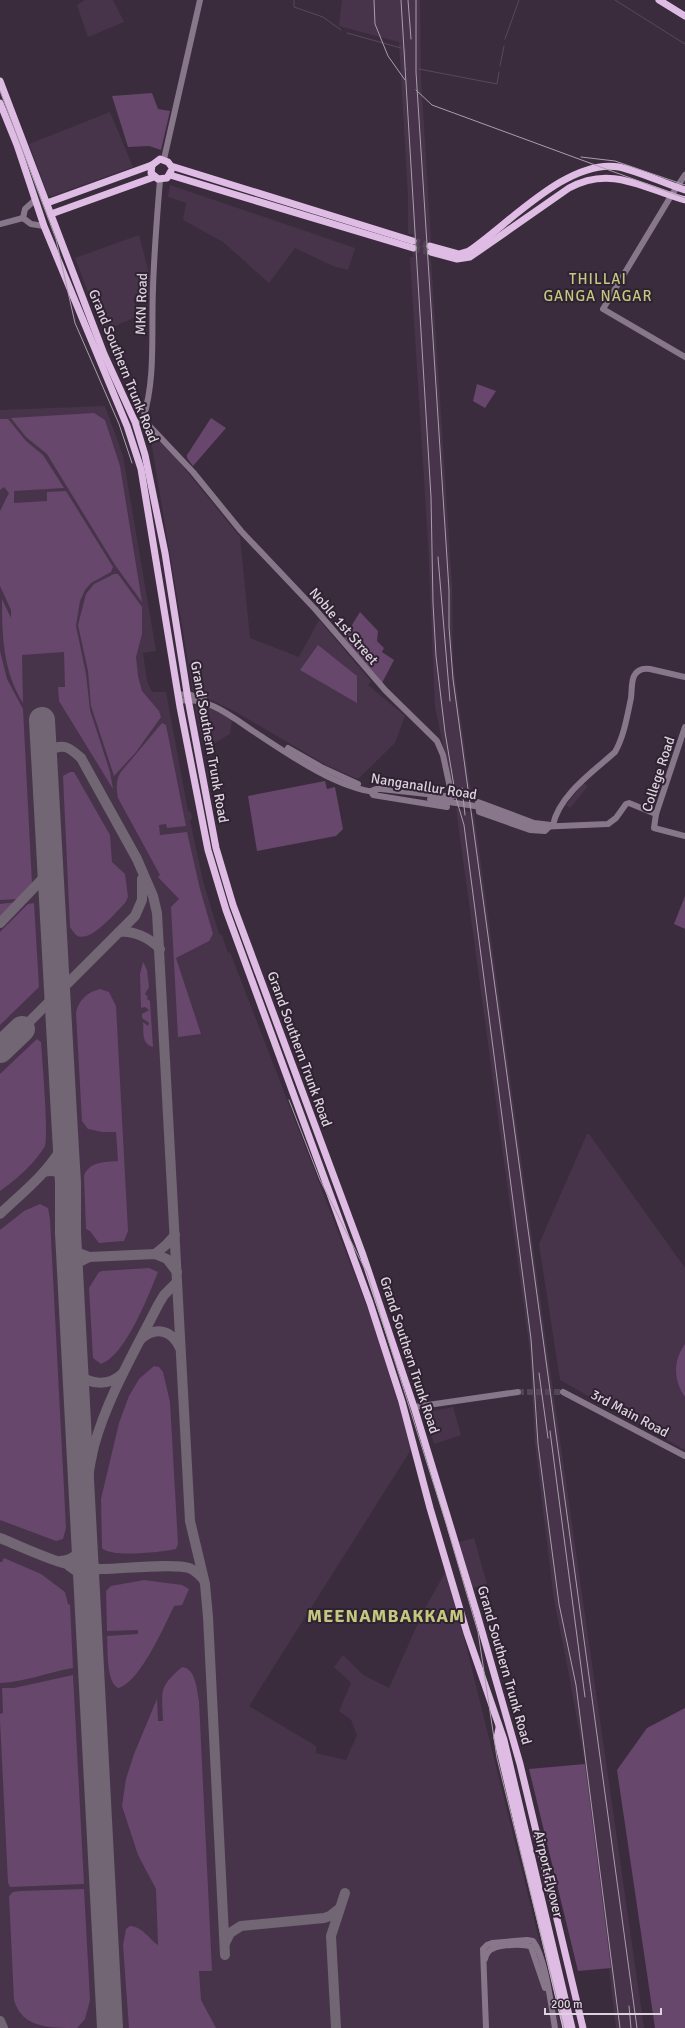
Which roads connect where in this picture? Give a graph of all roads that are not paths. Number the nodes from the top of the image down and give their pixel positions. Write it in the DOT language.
graph roads {
  1 [pos="200,0"];
  2 [pos="659,0"];
  3 [pos="667,0"];
  4 [pos="685,11"];
  5 [pos="685,16"];
  6 [pos="0,81"];
  7 [pos="0,103"];
  8 [pos="164,159"];
  9 [pos="152,165"];
  10 [pos="171,166"];
  11 [pos="170,175"];
  12 [pos="685,175"];
  13 [pos="157,178"];
  14 [pos="677,188"];
  15 [pos="685,190"];
  16 [pos="671,196"];
  17 [pos="35,200"];
  18 [pos="685,200"];
  19 [pos="47,203"];
  20 [pos="291,208"];
  21 [pos="51,214"];
  22 [pos="23,218"];
  23 [pos="0,224"];
  24 [pos="44,226"];
  25 [pos="413,244"];
  26 [pos="685,357"];
  27 [pos="143,419"];
  28 [pos="135,422"];
  29 [pos="127,426"];
  30 [pos="144,467"];
  31 [pos="685,677"];
  32 [pos="188,697"];
  33 [pos="178,698"];
  34 [pos="685,727"];
  35 [pos="371,791"];
  36 [pos="445,796"];
  37 [pos="656,814"];
  38 [pos="552,825"];
  39 [pos="685,836"];
  40 [pos="518,1392"];
  41 [pos="563,1392"];
  42 [pos="414,1407"];
  43 [pos="685,1456"];
  44 [pos="500,1726"];
  45 [pos="548,1993"];
  46 [pos="488,2028"];
  47 [pos="555,2028"];
  48 [pos="566,2028"];
  49 [pos="572,2028"];
  50 [pos="583,2028"];
  1 -- 8 [label="street"];
  2 -- 5 [label="main road"];
  3 -- 4 [label="main road"];
  6 -- 19 [label="main road, Grand Southern Trunk Road"];
  7 -- 17 [label="main road, Grand Southern Trunk Road"];
  8 -- 9 [label="main road"];
  8 -- 10 [label="main road"];
  9 -- 13 [label="main road"];
  9 -- 19 [label="main road"];
  10 -- 11 [label="main road"];
  10 -- 20 [label="main road"];
  11 -- 13 [label="main road"];
  11 -- 20 [label="main road"];
  12 -- 14 [label="street"];
  13 -- 21 [label="main road"];
  13 -- 27 [label="street, MKN Road"];
  14 -- 15 [label="main road"];
  14 -- 16 [label="street"];
  14 -- 16 [label="main road"];
  16 -- 18 [label="main road"];
  16 -- 26 [label="street"];
  17 -- 22 [label="street"];
  17 -- 24 [label="main road, Grand Southern Trunk Road"];
  19 -- 21 [label="main road, Grand Southern Trunk Road"];
  20 -- 25 [label="main road"];
  21 -- 28 [label="main road, Grand Southern Trunk Road"];
  22 -- 23 [label="street"];
  22 -- 24 [label="street"];
  24 -- 29 [label="main road, Grand Southern Trunk Road"];
  27 -- 28 [label="street"];
  27 -- 36 [label="street, Noble 1st Street"];
  28 -- 29 [label="main road"];
  28 -- 30 [label="main road, Grand Southern Trunk Road"];
  29 -- 30 [label="main road, Grand Southern Trunk Road"];
  30 -- 32 [label="main road, Grand Southern Trunk Road"];
  30 -- 33 [label="main road, Grand Southern Trunk Road"];
  31 -- 38 [label="street"];
  32 -- 33 [label="street"];
  32 -- 35 [label="street, Nanganallur Road"];
  32 -- 42 [label="main road, Grand Southern Trunk Road"];
  33 -- 44 [label="main road, Grand Southern Trunk Road"];
  34 -- 37 [label="street, College Road"];
  35 -- 36 [label="street"];
  35 -- 36 [label="street"];
  35 -- 38 [label="street, Nanganallur Road"];
  37 -- 38 [label="street"];
  37 -- 39 [label="street, College Road"];
  38 -- 38 [label="street"];
  40 -- 42 [label="street"];
  41 -- 43 [label="street, 3rd Main Road"];
  42 -- 50 [label="main road, Grand Southern Trunk Road"];
  44 -- 48 [label="main road"];
  44 -- 49 [label="main road, Airport Flyover"];
  45 -- 46 [label="street"];
  45 -- 46 [label="street"];
  45 -- 47 [label="street"];
}
